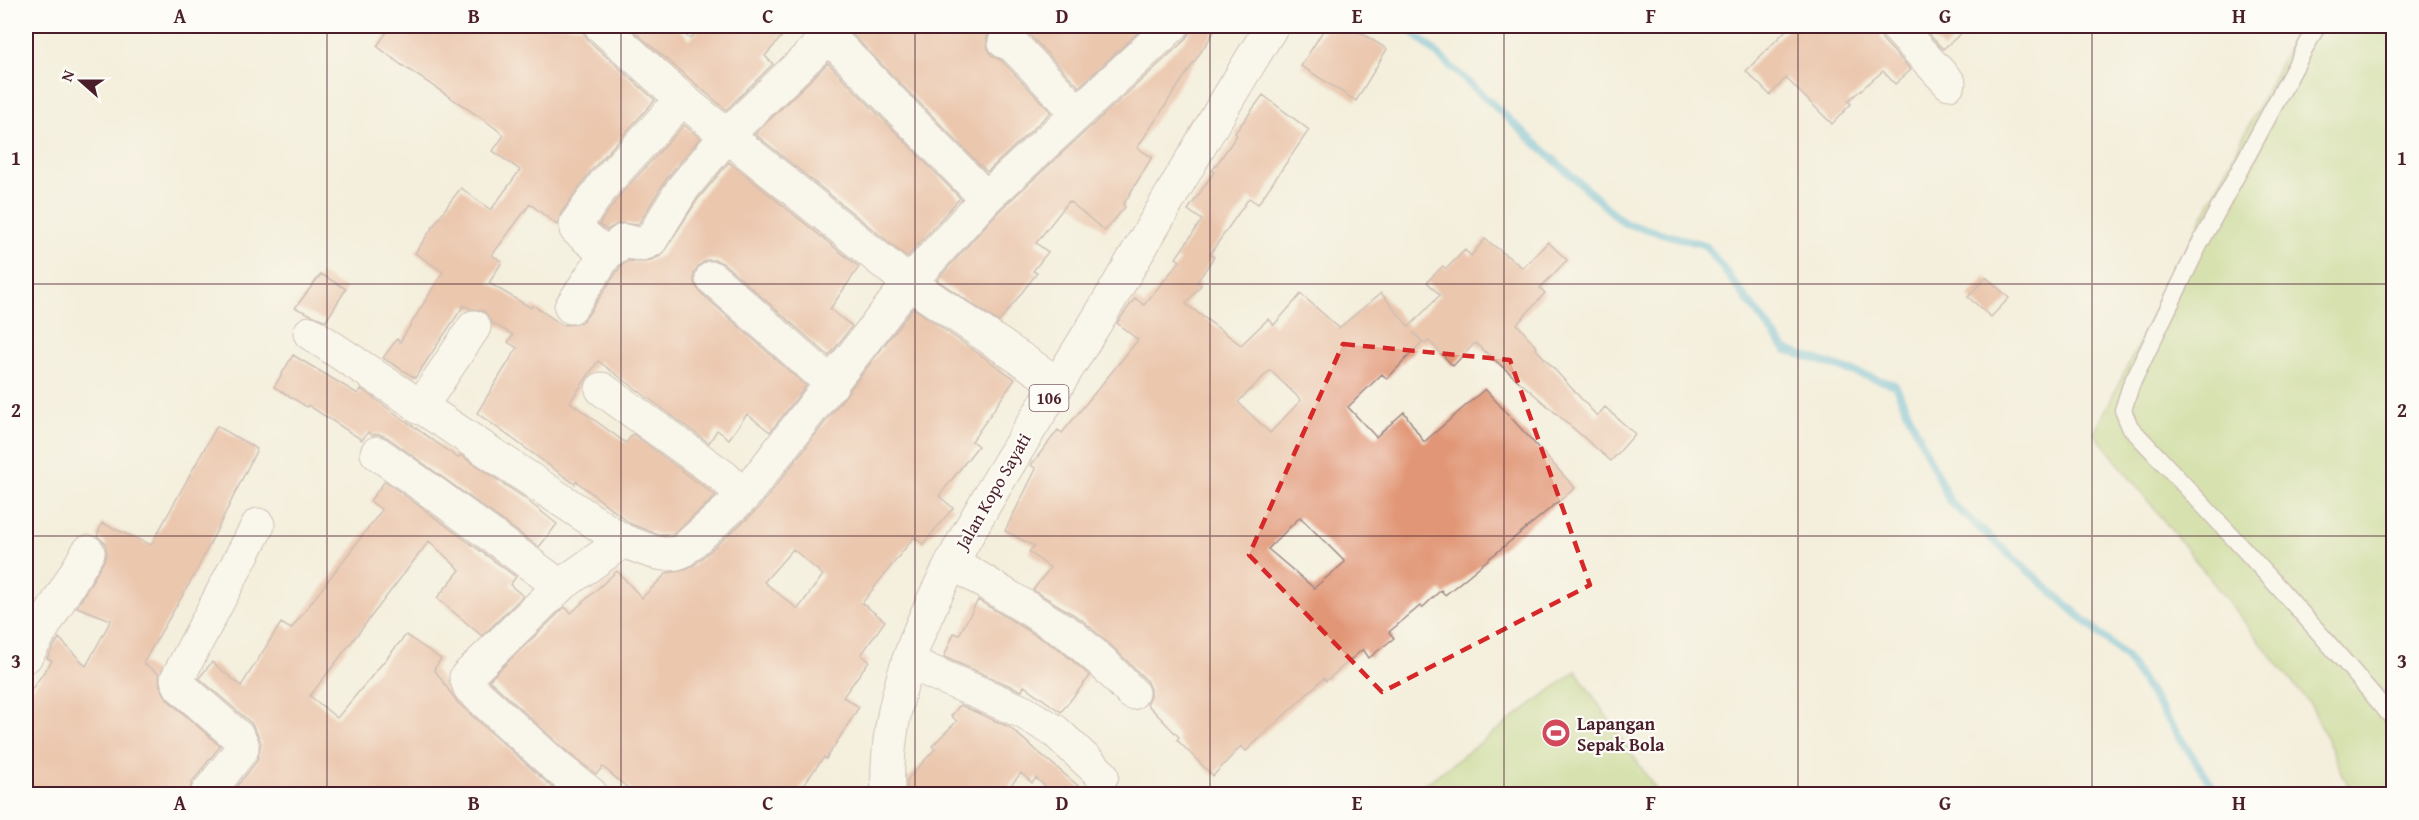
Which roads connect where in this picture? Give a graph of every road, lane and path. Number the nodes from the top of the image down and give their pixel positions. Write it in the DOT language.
graph roads {
  1 [pos="1172,26"];
  2 [pos="1272,26"];
  3 [pos="1896,26"];
  4 [pos="2317,26"];
  5 [pos="617,30"];
  6 [pos="1005,42"];
  7 [pos="1949,83"];
  8 [pos="682,99"];
  9 [pos="1078,113"];
  10 [pos="728,134"];
  11 [pos="986,198"];
  12 [pos="606,254"];
  13 [pos="712,278"];
  14 [pos="909,283"];
  15 [pos="571,307"];
  16 [pos="474,327"];
  17 [pos="310,333"];
  18 [pos="832,384"];
  19 [pos="1058,384"];
  20 [pos="602,389"];
  21 [pos="420,408"];
  22 [pos="377,453"];
  23 [pos="744,496"];
  24 [pos="258,525"];
  25 [pos="623,541"];
  26 [pos="88,552"];
  27 [pos="952,562"];
  28 [pos="560,586"];
  29 [pos="26,656"];
  30 [pos="908,662"];
  31 [pos="1132,693"];
  32 [pos="2394,720"];
  33 [pos="1102,775"];
  34 [pos="207,795"];
  35 [pos="591,795"];
  36 [pos="888,795"];
  1 -- 9 [label="street"];
  2 -- 19 [label="street, Jalan Kopo Sayati / 106"];
  3 -- 7 [label="street"];
  4 -- 32 [label="lane"];
  5 -- 8 [label="street"];
  6 -- 9 [label="street"];
  8 -- 10 [label="street"];
  8 -- 12 [label="street"];
  9 -- 11 [label="street"];
  10 -- 11 [label="street"];
  10 -- 12 [label="street"];
  10 -- 14 [label="street"];
  11 -- 14 [label="street"];
  12 -- 15 [label="street"];
  13 -- 18 [label="street"];
  14 -- 18 [label="street"];
  14 -- 19 [label="street"];
  16 -- 21 [label="street"];
  17 -- 21 [label="street"];
  18 -- 23 [label="street"];
  19 -- 27 [label="street, Jalan Kopo Sayati / 106"];
  20 -- 23 [label="street"];
  21 -- 25 [label="street"];
  22 -- 28 [label="street"];
  23 -- 25 [label="street"];
  24 -- 34 [label="street"];
  25 -- 28 [label="street"];
  26 -- 29 [label="street"];
  27 -- 30 [label="street, Jalan Kopo Sayati / 106"];
  27 -- 31 [label="street"];
  28 -- 35 [label="street"];
  30 -- 33 [label="street"];
  30 -- 36 [label="street, Jalan Kopo Sayati / 106"];
}
